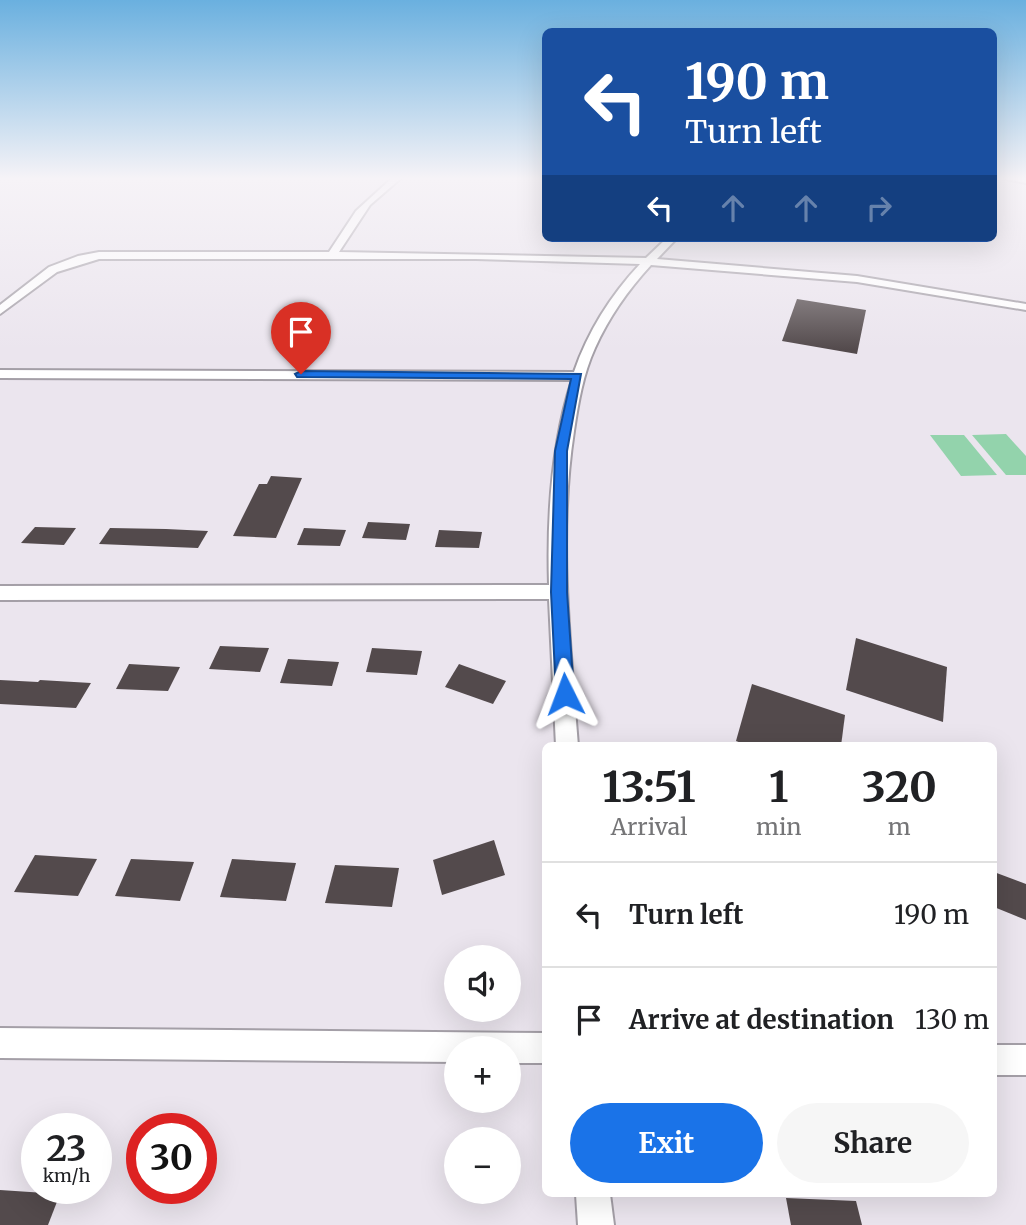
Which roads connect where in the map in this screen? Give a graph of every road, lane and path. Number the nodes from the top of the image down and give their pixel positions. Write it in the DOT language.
graph roads {
  1 [pos="343,236"];
  2 [pos="668,242"];
  3 [pos="331,255"];
  4 [pos="648,262"];
  5 [pos="1026,307"];
  6 [pos="0,311"];
  7 [pos="0,374"];
  8 [pos="578,376"];
  9 [pos="559,592"];
  10 [pos="0,593"];
  11 [pos="568,742"];
  12 [pos="0,1043"];
  13 [pos="542,1048"];
  14 [pos="997,1059"];
  15 [pos="1026,1060"];
  16 [pos="593,1197"];
  17 [pos="596,1225"];
  1 -- 3 [label="street"];
  2 -- 4 [label="street"];
  3 -- 4 [label="street"];
  3 -- 6 [label="street"];
  4 -- 5 [label="street"];
  4 -- 8 [label="street"];
  7 -- 8 [label="street"];
  8 -- 9 [label="street"];
  9 -- 10 [label="street"];
  9 -- 11 [label="street"];
  12 -- 13 [label="street"];
  14 -- 15 [label="street"];
  16 -- 17 [label="street"];
}
